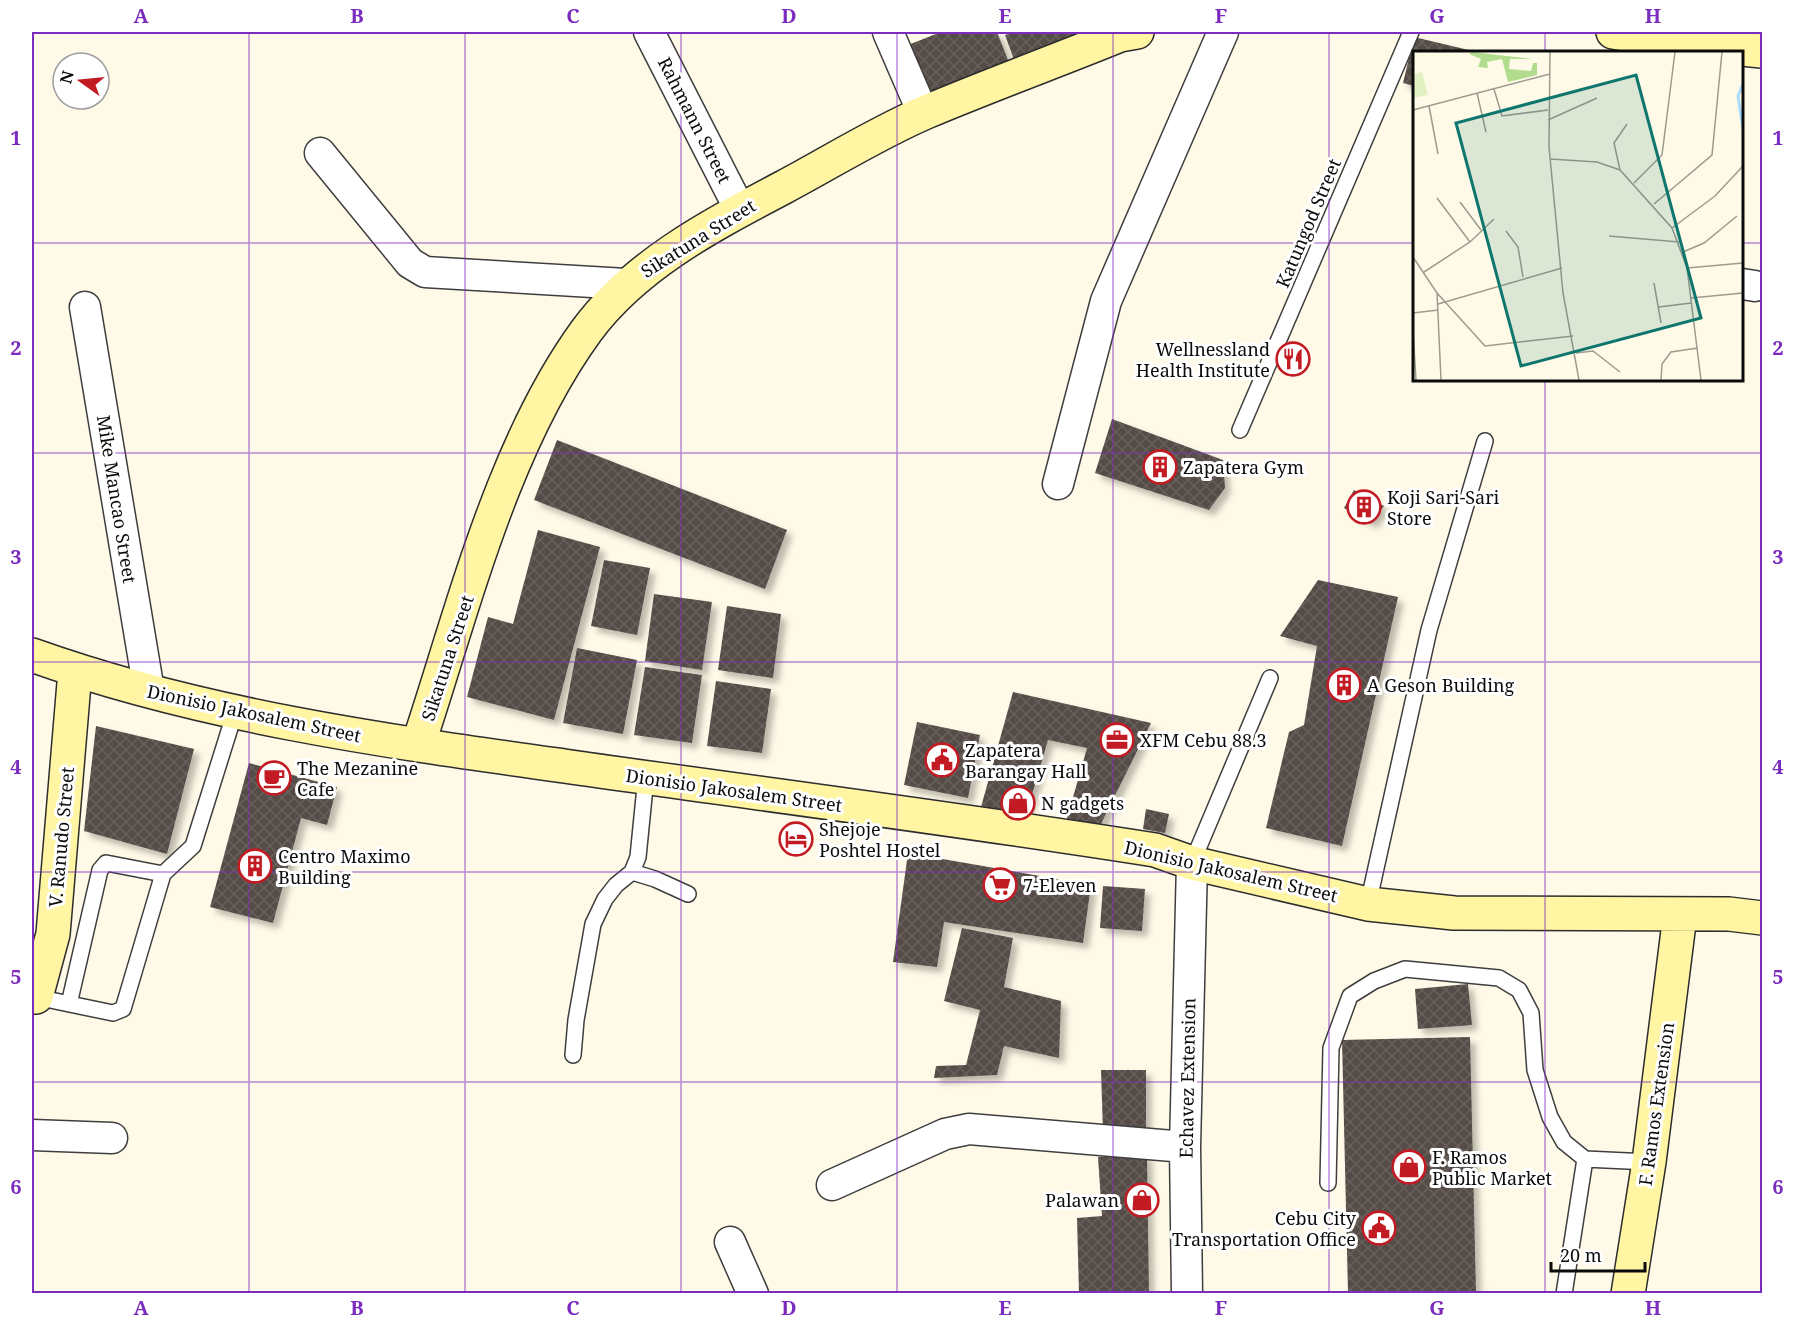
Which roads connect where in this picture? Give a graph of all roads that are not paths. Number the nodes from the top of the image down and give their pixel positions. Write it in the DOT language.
graph roads {
  1 [pos="648,32"];
  2 [pos="888,32"];
  3 [pos="1223,32"];
  4 [pos="1411,32"];
  5 [pos="1126,33"];
  6 [pos="1628,33"];
  7 [pos="1670,47"];
  8 [pos="1762,51"];
  9 [pos="923,113"];
  10 [pos="320,153"];
  11 [pos="740,210"];
  12 [pos="626,284"];
  13 [pos="85,307"];
  14 [pos="1240,430"];
  15 [pos="1485,441"];
  16 [pos="1058,484"];
  17 [pos="32,655"];
  18 [pos="75,671"];
  19 [pos="1270,678"];
  20 [pos="149,690"];
  21 [pos="235,712"];
  22 [pos="418,745"];
  23 [pos="646,777"];
  24 [pos="1192,863"];
  25 [pos="632,872"];
  26 [pos="164,874"];
  27 [pos="688,894"];
  28 [pos="1368,904"];
  29 [pos="1680,915"];
  30 [pos="1762,918"];
  31 [pos="34,997"];
  32 [pos="69,1004"];
  33 [pos="573,1055"];
  34 [pos="32,1135"];
  35 [pos="112,1138"];
  36 [pos="1185,1147"];
  37 [pos="1585,1159"];
  38 [pos="1649,1162"];
  39 [pos="1328,1183"];
  40 [pos="832,1185"];
  41 [pos="730,1242"];
  42 [pos="753,1293"];
  43 [pos="1187,1293"];
  44 [pos="1564,1293"];
  45 [pos="1629,1293"];
  1 -- 11 [label="street, Rahmann Street"];
  2 -- 9 [label="street"];
  3 -- 16 [label="street"];
  4 -- 14 [label="lane, Katungod Street"];
  5 -- 9 [label="street, Sikatuna Street"];
  6 -- 7 [label="street"];
  7 -- 8 [label="street"];
  9 -- 11 [label="street, Sikatuna Street"];
  10 -- 12 [label="street"];
  11 -- 12 [label="street, Sikatuna Street"];
  12 -- 22 [label="street, Sikatuna Street"];
  13 -- 20 [label="street, Mike Mancao Street"];
  15 -- 28 [label="lane"];
  17 -- 18 [label="street, Dionisio Jakosalem Street"];
  18 -- 20 [label="street, Dionisio Jakosalem Street"];
  18 -- 31 [label="street, V. Ranudo Street"];
  19 -- 24 [label="lane"];
  20 -- 21 [label="street, Dionisio Jakosalem Street"];
  21 -- 22 [label="street, Dionisio Jakosalem Street"];
  21 -- 26 [label="lane"];
  22 -- 23 [label="street, Dionisio Jakosalem Street"];
  23 -- 24 [label="street, Dionisio Jakosalem Street"];
  23 -- 25 [label="lane"];
  24 -- 28 [label="street, Dionisio Jakosalem Street"];
  24 -- 36 [label="street, Echavez Extension"];
  25 -- 27 [label="lane"];
  25 -- 33 [label="lane"];
  26 -- 32 [label="lane"];
  26 -- 32 [label="lane"];
  28 -- 29 [label="street, Dionisio Jakosalem Street"];
  29 -- 30 [label="street, Dionisio Jakosalem Street"];
  29 -- 38 [label="street, F. Ramos Extension"];
  31 -- 32 [label="lane"];
  34 -- 35 [label="street"];
  36 -- 40 [label="street"];
  36 -- 43 [label="street, Echavez Extension"];
  37 -- 38 [label="lane"];
  37 -- 39 [label="lane"];
  37 -- 44 [label="lane"];
  38 -- 45 [label="street, F. Ramos Extension"];
  41 -- 42 [label="street"];
}
